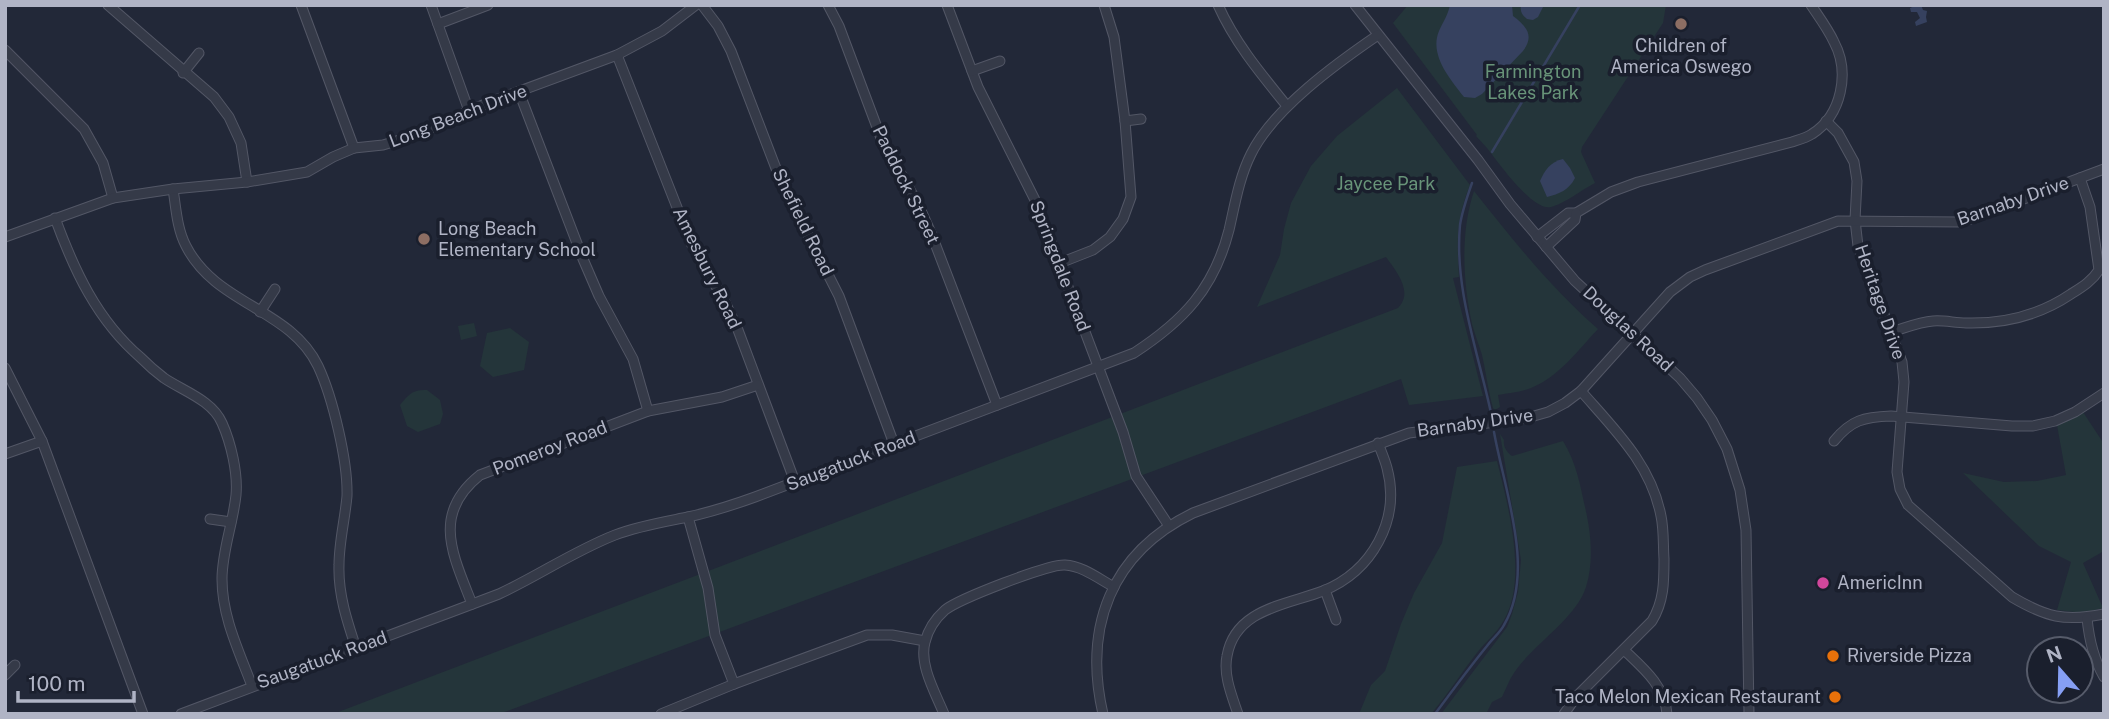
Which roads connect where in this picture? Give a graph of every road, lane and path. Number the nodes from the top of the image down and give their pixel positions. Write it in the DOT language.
graph roads {
  1 [pos="108,5"];
  2 [pos="301,5"];
  3 [pos="431,5"];
  4 [pos="488,5"];
  5 [pos="696,5"];
  6 [pos="702,5"];
  7 [pos="828,5"];
  8 [pos="947,5"];
  9 [pos="1104,5"];
  10 [pos="1218,5"];
  11 [pos="1355,5"];
  12 [pos="1811,5"];
  13 [pos="438,24"];
  14 [pos="1378,35"];
  15 [pos="5,50"];
  16 [pos="200,53"];
  17 [pos="617,55"];
  18 [pos="1000,61"];
  19 [pos="972,71"];
  20 [pos="183,73"];
  21 [pos="519,92"];
  22 [pos="1287,106"];
  23 [pos="469,111"];
  24 [pos="1141,119"];
  25 [pos="1125,121"];
  26 [pos="1826,121"];
  27 [pos="354,148"];
  28 [pos="2104,169"];
  29 [pos="2080,178"];
  30 [pos="247,183"];
  31 [pos="173,189"];
  32 [pos="113,198"];
  33 [pos="1576,213"];
  34 [pos="55,218"];
  35 [pos="1855,220"];
  36 [pos="5,237"];
  37 [pos="1537,237"];
  38 [pos="1546,247"];
  39 [pos="1060,264"];
  40 [pos="275,289"];
  41 [pos="260,312"];
  42 [pos="1891,332"];
  43 [pos="1632,334"];
  44 [pos="1098,367"];
  45 [pos="5,368"];
  46 [pos="758,385"];
  47 [pos="1581,391"];
  48 [pos="2104,393"];
  49 [pos="997,405"];
  50 [pos="648,411"];
  51 [pos="1901,417"];
  52 [pos="42,440"];
  53 [pos="1834,441"];
  54 [pos="1378,443"];
  55 [pos="894,444"];
  56 [pos="5,454"];
  57 [pos="795,482"];
  58 [pos="688,517"];
  59 [pos="210,519"];
  60 [pos="230,522"];
  61 [pos="1169,526"];
  62 [pos="1114,587"];
  63 [pos="1325,590"];
  64 [pos="472,604"];
  65 [pos="2104,614"];
  66 [pos="2087,618"];
  67 [pos="1336,620"];
  68 [pos="926,641"];
  69 [pos="356,648"];
  70 [pos="1624,650"];
  71 [pos="15,665"];
  72 [pos="5,675"];
  73 [pos="2104,677"];
  74 [pos="734,684"];
  75 [pos="252,686"];
  76 [pos="143,714"];
  77 [pos="181,714"];
  78 [pos="661,714"];
  79 [pos="944,714"];
  80 [pos="1103,714"];
  81 [pos="1238,714"];
  82 [pos="1564,714"];
  83 [pos="1667,714"];
  84 [pos="1749,714"];
  1 -- 20 [label="street"];
  2 -- 27 [label="street"];
  3 -- 13 [label="street"];
  4 -- 13 [label="street"];
  5 -- 17 [label="street, Long Beach Drive"];
  6 -- 55 [label="street, Shefield Road"];
  7 -- 49 [label="street, Paddock Street"];
  8 -- 19 [label="street, Springdale Road"];
  9 -- 25 [label="street"];
  10 -- 22 [label="street"];
  11 -- 14 [label="street, Douglas Road"];
  12 -- 26 [label="street"];
  13 -- 23 [label="street"];
  14 -- 22 [label="street, Saugatuck Road"];
  14 -- 37 [label="street, Douglas Road"];
  15 -- 32 [label="street"];
  16 -- 20 [label="street"];
  17 -- 21 [label="street, Long Beach Drive"];
  17 -- 46 [label="street, Amesbury Road"];
  18 -- 19 [label="street"];
  19 -- 39 [label="street, Springdale Road"];
  20 -- 30 [label="street"];
  21 -- 23 [label="street, Long Beach Drive"];
  21 -- 50 [label="street"];
  22 -- 44 [label="street, Saugatuck Road"];
  23 -- 27 [label="street, Long Beach Drive"];
  24 -- 25 [label="street"];
  25 -- 39 [label="street"];
  26 -- 33 [label="street"];
  26 -- 35 [label="street, Heritage Drive"];
  27 -- 30 [label="street, Long Beach Drive"];
  28 -- 29 [label="street, Barnaby Drive"];
  29 -- 35 [label="street, Barnaby Drive"];
  29 -- 42 [label="street"];
  30 -- 31 [label="street, Long Beach Drive"];
  31 -- 32 [label="street, Long Beach Drive"];
  31 -- 41 [label="street"];
  32 -- 34 [label="street, Long Beach Drive"];
  33 -- 37 [label="street"];
  33 -- 38 [label="street"];
  34 -- 36 [label="street, Long Beach Drive"];
  34 -- 60 [label="street"];
  35 -- 42 [label="street, Heritage Drive"];
  35 -- 43 [label="street, Barnaby Drive"];
  37 -- 38 [label="street, Douglas Road"];
  38 -- 43 [label="street, Douglas Road"];
  39 -- 44 [label="street, Springdale Road"];
  40 -- 41 [label="street"];
  41 -- 69 [label="street"];
  42 -- 51 [label="street, Heritage Drive"];
  43 -- 47 [label="street, Barnaby Drive"];
  43 -- 84 [label="street, Douglas Road"];
  44 -- 49 [label="street, Saugatuck Road"];
  44 -- 61 [label="street, Springdale Road"];
  45 -- 52 [label="street"];
  46 -- 50 [label="street, Pomeroy Road"];
  46 -- 57 [label="street, Amesbury Road"];
  47 -- 54 [label="street, Barnaby Drive"];
  47 -- 70 [label="street"];
  48 -- 51 [label="street"];
  49 -- 55 [label="street, Saugatuck Road"];
  50 -- 64 [label="street, Pomeroy Road"];
  51 -- 53 [label="street"];
  51 -- 66 [label="street, Heritage Drive"];
  52 -- 56 [label="street"];
  52 -- 76 [label="street"];
  54 -- 61 [label="street, Barnaby Drive"];
  54 -- 63 [label="street"];
  55 -- 57 [label="street, Saugatuck Road"];
  57 -- 58 [label="street, Saugatuck Road"];
  58 -- 64 [label="street, Saugatuck Road"];
  58 -- 74 [label="street"];
  59 -- 60 [label="street"];
  60 -- 75 [label="street"];
  61 -- 62 [label="street, Barnaby Drive"];
  62 -- 68 [label="street"];
  62 -- 80 [label="street, Barnaby Drive"];
  63 -- 67 [label="street"];
  63 -- 81 [label="street"];
  64 -- 69 [label="street, Saugatuck Road"];
  65 -- 66 [label="street, Heritage Drive"];
  66 -- 73 [label="street"];
  68 -- 74 [label="street"];
  68 -- 79 [label="street"];
  69 -- 75 [label="street, Saugatuck Road"];
  70 -- 82 [label="street"];
  70 -- 83 [label="street"];
  71 -- 72 [label="street"];
  74 -- 78 [label="street"];
  75 -- 77 [label="street, Saugatuck Road"];
}
